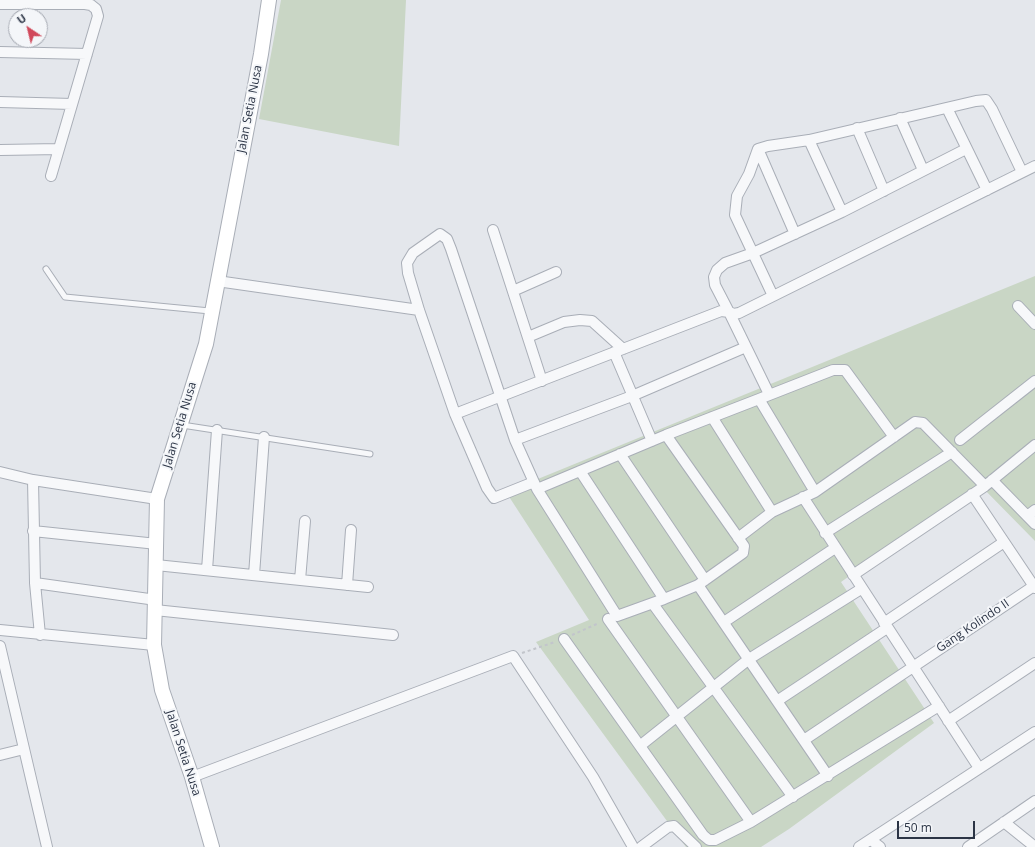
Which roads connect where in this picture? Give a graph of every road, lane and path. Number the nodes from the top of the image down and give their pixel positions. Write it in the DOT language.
graph roads {
  1 [pos="269,0"];
  2 [pos="20,2"];
  3 [pos="0,4"];
  4 [pos="0,52"];
  5 [pos="87,54"];
  6 [pos="0,102"];
  7 [pos="72,104"];
  8 [pos="947,108"];
  9 [pos="900,118"];
  10 [pos="857,128"];
  11 [pos="809,140"];
  12 [pos="59,149"];
  13 [pos="758,149"];
  14 [pos="966,149"];
  15 [pos="0,150"];
  16 [pos="1035,166"];
  17 [pos="923,170"];
  18 [pos="1022,172"];
  19 [pos="52,176"];
  20 [pos="987,190"];
  21 [pos="884,191"];
  22 [pos="842,212"];
  23 [pos="493,230"];
  24 [pos="795,234"];
  25 [pos="753,253"];
  26 [pos="46,269"];
  27 [pos="556,272"];
  28 [pos="217,281"];
  29 [pos="513,291"];
  30 [pos="773,296"];
  31 [pos="1018,306"];
  32 [pos="419,310"];
  33 [pos="211,311"];
  34 [pos="729,312"];
  35 [pos="1035,324"];
  36 [pos="528,337"];
  37 [pos="746,347"];
  38 [pos="618,350"];
  39 [pos="542,381"];
  40 [pos="1035,381"];
  41 [pos="769,394"];
  42 [pos="500,396"];
  43 [pos="632,396"];
  44 [pos="759,399"];
  45 [pos="455,414"];
  46 [pos="712,417"];
  47 [pos="179,425"];
  48 [pos="217,430"];
  49 [pos="666,435"];
  50 [pos="894,437"];
  51 [pos="264,438"];
  52 [pos="515,440"];
  53 [pos="960,440"];
  54 [pos="652,441"];
  55 [pos="1035,445"];
  56 [pos="952,452"];
  57 [pos="370,454"];
  58 [pos="620,454"];
  59 [pos="580,471"];
  60 [pos="0,472"];
  61 [pos="33,480"];
  62 [pos="988,483"];
  63 [pos="536,485"];
  64 [pos="815,492"];
  65 [pos="972,494"];
  66 [pos="803,498"];
  67 [pos="157,499"];
  68 [pos="772,512"];
  69 [pos="1031,513"];
  70 [pos="305,521"];
  71 [pos="1035,524"];
  72 [pos="351,530"];
  73 [pos="33,531"];
  74 [pos="825,533"];
  75 [pos="738,538"];
  76 [pos="1004,542"];
  77 [pos="157,544"];
  78 [pos="835,548"];
  79 [pos="156,565"];
  80 [pos="207,570"];
  81 [pos="254,575"];
  82 [pos="853,575"];
  83 [pos="300,580"];
  84 [pos="702,582"];
  85 [pos="35,583"];
  86 [pos="347,585"];
  87 [pos="368,587"];
  88 [pos="1034,587"];
  89 [pos="862,589"];
  90 [pos="664,599"];
  91 [pos="155,604"];
  92 [pos="654,604"];
  93 [pos="608,619"];
  94 [pos="724,622"];
  95 [pos="886,625"];
  96 [pos="0,630"];
  97 [pos="40,635"];
  98 [pos="393,635"];
  99 [pos="564,639"];
  100 [pos="154,645"];
  101 [pos="0,646"];
  102 [pos="513,656"];
  103 [pos="2,659"];
  104 [pos="749,659"];
  105 [pos="1035,662"];
  106 [pos="913,666"];
  107 [pos="714,687"];
  108 [pos="777,701"];
  109 [pos="939,706"];
  110 [pos="676,716"];
  111 [pos="948,720"];
  112 [pos="1035,732"];
  113 [pos="804,740"];
  114 [pos="640,745"];
  115 [pos="24,749"];
  116 [pos="0,755"];
  117 [pos="979,768"];
  118 [pos="828,776"];
  119 [pos="192,777"];
  120 [pos="793,797"];
  121 [pos="1035,801"];
  122 [pos="751,822"];
  123 [pos="1004,822"];
  124 [pos="871,840"];
  125 [pos="1035,846"];
  126 [pos="48,847"];
  127 [pos="212,847"];
  128 [pos="633,847"];
  129 [pos="641,847"];
  130 [pos="696,847"];
  131 [pos="859,847"];
  132 [pos="880,847"];
  133 [pos="968,847"];
  1 -- 28 [label="street, Jalan Setia Nusa"];
  2 -- 3 [label="street"];
  2 -- 5 [label="street"];
  4 -- 5 [label="street"];
  5 -- 7 [label="street"];
  6 -- 7 [label="street"];
  7 -- 12 [label="street"];
  8 -- 9 [label="street"];
  8 -- 14 [label="street"];
  8 -- 18 [label="street"];
  9 -- 10 [label="street"];
  9 -- 17 [label="street"];
  10 -- 11 [label="street"];
  10 -- 21 [label="street"];
  11 -- 13 [label="street"];
  11 -- 22 [label="street"];
  12 -- 15 [label="street"];
  12 -- 19 [label="street"];
  13 -- 24 [label="street"];
  13 -- 25 [label="street"];
  14 -- 17 [label="street"];
  14 -- 20 [label="street"];
  16 -- 18 [label="street"];
  17 -- 21 [label="street"];
  18 -- 20 [label="street"];
  20 -- 30 [label="street"];
  21 -- 22 [label="street"];
  22 -- 24 [label="street"];
  23 -- 29 [label="street"];
  24 -- 25 [label="street"];
  25 -- 30 [label="street"];
  25 -- 34 [label="street"];
  26 -- 33 [label="lane"];
  27 -- 29 [label="street"];
  28 -- 32 [label="street"];
  28 -- 33 [label="street, Jalan Setia Nusa"];
  29 -- 36 [label="street"];
  30 -- 34 [label="street"];
  31 -- 35 [label="street"];
  32 -- 42 [label="street"];
  32 -- 45 [label="street"];
  33 -- 47 [label="street, Jalan Setia Nusa"];
  34 -- 37 [label="street"];
  34 -- 38 [label="street"];
  36 -- 38 [label="street"];
  36 -- 39 [label="street"];
  37 -- 41 [label="street"];
  37 -- 43 [label="street"];
  38 -- 39 [label="street"];
  38 -- 43 [label="street"];
  39 -- 42 [label="street"];
  40 -- 53 [label="street"];
  41 -- 44 [label="street"];
  41 -- 50 [label="street"];
  42 -- 45 [label="street"];
  42 -- 52 [label="street"];
  43 -- 52 [label="street"];
  43 -- 54 [label="street"];
  44 -- 46 [label="street"];
  44 -- 64 [label="street"];
  45 -- 63 [label="street"];
  46 -- 49 [label="street"];
  46 -- 68 [label="street"];
  47 -- 48 [label="lane"];
  47 -- 67 [label="street, Jalan Setia Nusa"];
  48 -- 51 [label="lane"];
  48 -- 80 [label="street"];
  49 -- 54 [label="street"];
  49 -- 75 [label="street"];
  50 -- 56 [label="street"];
  50 -- 64 [label="street"];
  51 -- 57 [label="lane"];
  51 -- 81 [label="street"];
  52 -- 63 [label="street"];
  54 -- 58 [label="street"];
  55 -- 62 [label="street"];
  56 -- 62 [label="street"];
  56 -- 74 [label="street"];
  58 -- 59 [label="street"];
  58 -- 84 [label="street"];
  59 -- 63 [label="street"];
  59 -- 90 [label="street"];
  60 -- 61 [label="street"];
  61 -- 67 [label="street"];
  61 -- 73 [label="street"];
  62 -- 65 [label="street"];
  62 -- 69 [label="street"];
  63 -- 92 [label="street"];
  64 -- 66 [label="street"];
  65 -- 76 [label="street"];
  65 -- 82 [label="street"];
  66 -- 68 [label="street"];
  66 -- 74 [label="street"];
  67 -- 77 [label="street, Jalan Setia Nusa"];
  68 -- 75 [label="street"];
  69 -- 71 [label="street"];
  70 -- 83 [label="street"];
  72 -- 86 [label="street"];
  73 -- 77 [label="street"];
  73 -- 85 [label="street"];
  74 -- 78 [label="street"];
  75 -- 84 [label="street"];
  76 -- 88 [label="street"];
  76 -- 95 [label="street"];
  77 -- 79 [label="street, Jalan Setia Nusa"];
  78 -- 82 [label="street"];
  78 -- 94 [label="street"];
  79 -- 80 [label="street"];
  79 -- 91 [label="street, Jalan Setia Nusa"];
  80 -- 81 [label="street"];
  81 -- 83 [label="street"];
  82 -- 89 [label="street"];
  83 -- 86 [label="street"];
  84 -- 90 [label="street"];
  84 -- 94 [label="street"];
  85 -- 91 [label="street"];
  85 -- 97 [label="street"];
  86 -- 87 [label="street"];
  88 -- 106 [label="street, Gang Kolindo II"];
  89 -- 95 [label="street"];
  89 -- 104 [label="street"];
  90 -- 92 [label="street"];
  91 -- 98 [label="street"];
  91 -- 100 [label="street, Jalan Setia Nusa"];
  92 -- 107 [label="street"];
  93 -- 99 [label="path"];
  93 -- 110 [label="street"];
  94 -- 104 [label="street"];
  95 -- 106 [label="street"];
  95 -- 108 [label="street"];
  96 -- 97 [label="street"];
  97 -- 100 [label="street"];
  99 -- 102 [label="path"];
  99 -- 114 [label="street"];
  100 -- 119 [label="street, Jalan Setia Nusa"];
  101 -- 103 [label="street"];
  102 -- 119 [label="street"];
  102 -- 128 [label="street"];
  103 -- 115 [label="street"];
  104 -- 107 [label="street"];
  104 -- 108 [label="street"];
  105 -- 111 [label="street"];
  106 -- 109 [label="street"];
  106 -- 113 [label="street, Gang Kolindo II"];
  107 -- 110 [label="street"];
  107 -- 120 [label="street"];
  108 -- 113 [label="street"];
  109 -- 111 [label="street"];
  109 -- 118 [label="street"];
  110 -- 114 [label="street"];
  110 -- 122 [label="street"];
  111 -- 117 [label="street"];
  112 -- 117 [label="street"];
  113 -- 118 [label="street"];
  114 -- 122 [label="street"];
  115 -- 116 [label="street"];
  115 -- 126 [label="street"];
  117 -- 124 [label="street"];
  118 -- 120 [label="street"];
  119 -- 127 [label="street, Jalan Setia Nusa"];
  120 -- 122 [label="street"];
  121 -- 123 [label="street"];
  123 -- 125 [label="street"];
  123 -- 133 [label="street"];
  124 -- 131 [label="street"];
  124 -- 132 [label="street"];
  129 -- 130 [label="street"];
}
